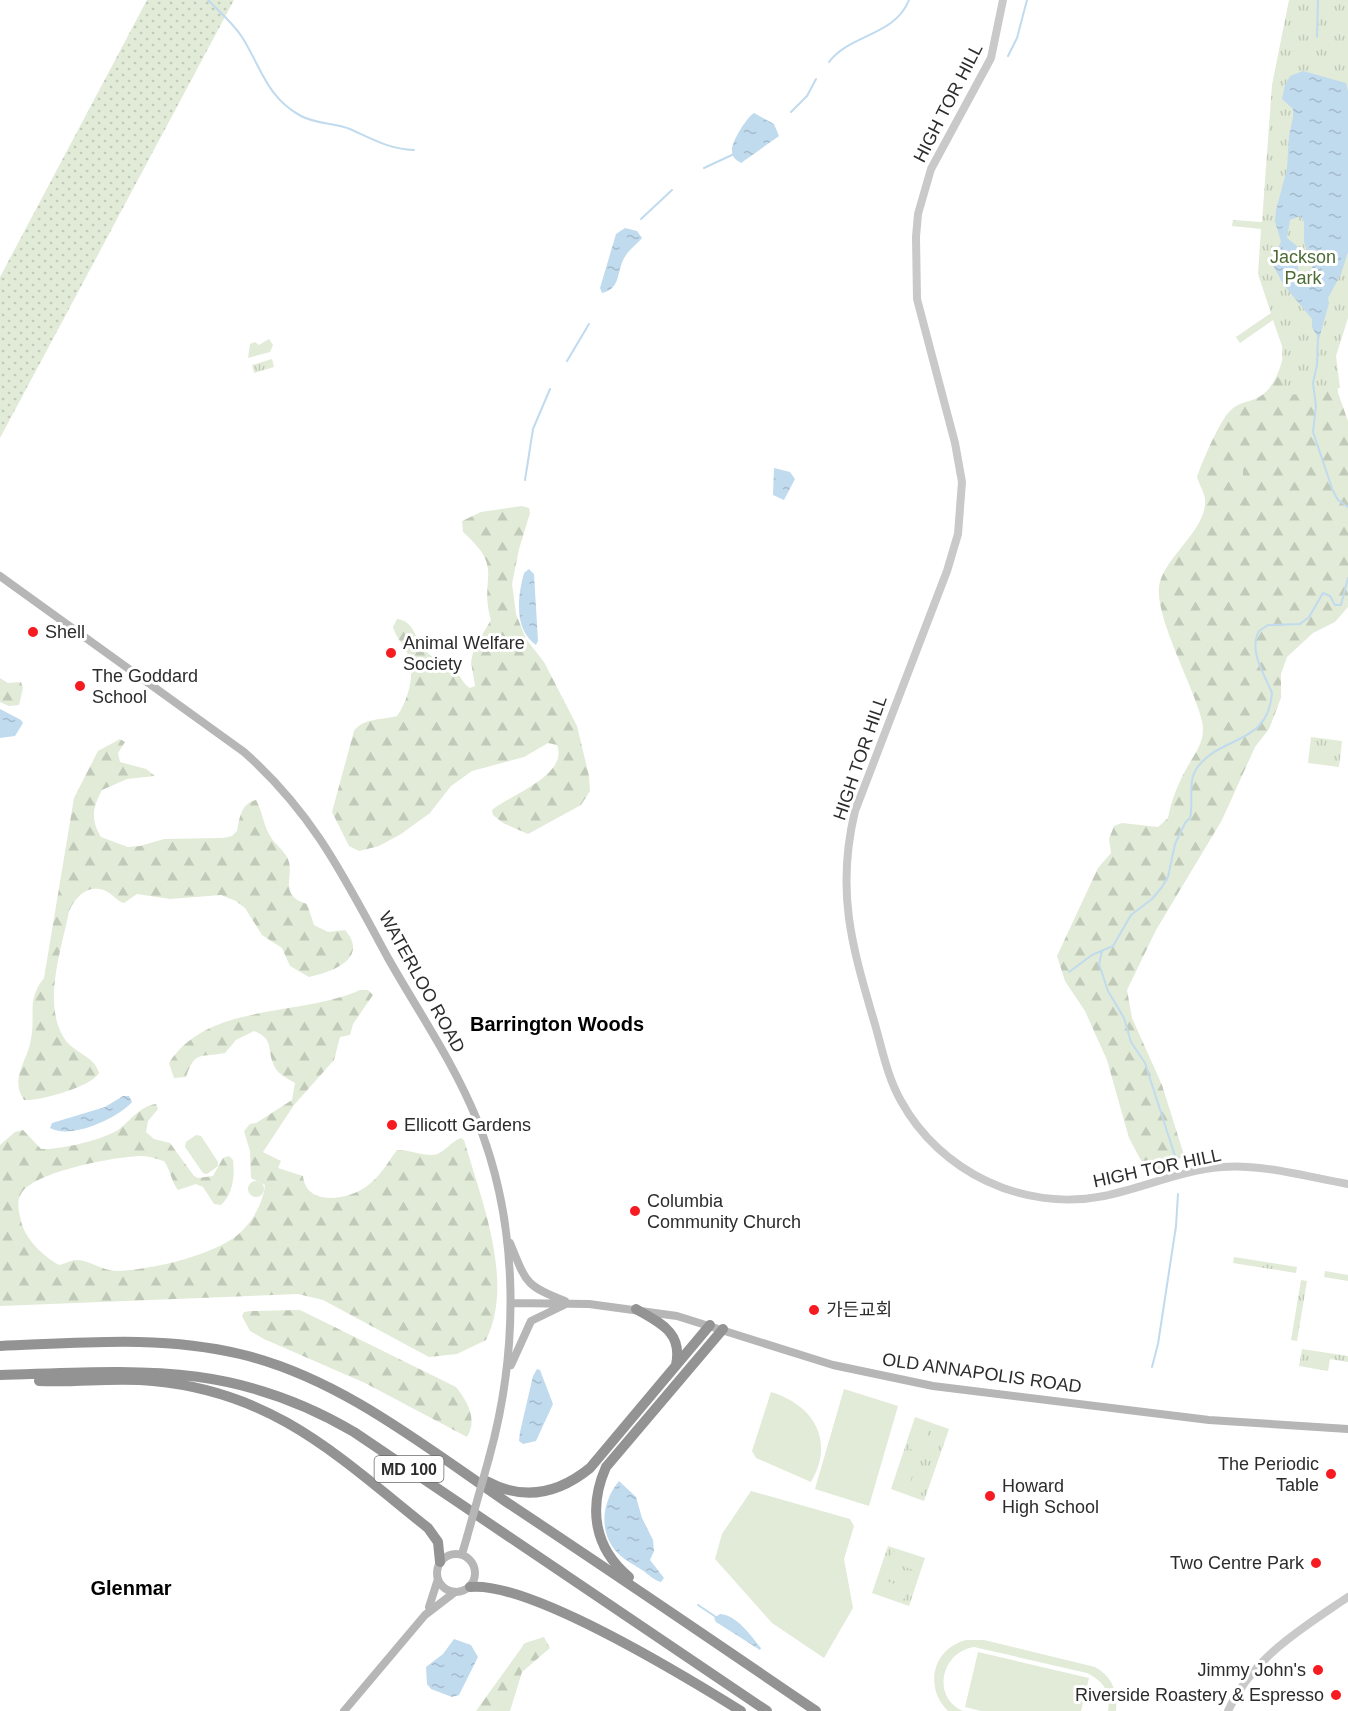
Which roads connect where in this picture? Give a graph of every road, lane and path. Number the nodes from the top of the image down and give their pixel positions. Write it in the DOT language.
graph roads {
  1 [pos="1003,0"];
  2 [pos="0,576"];
  3 [pos="1348,1184"];
  4 [pos="505,1231"];
  5 [pos="511,1303"];
  6 [pos="572,1303"];
  7 [pos="636,1309"];
  8 [pos="710,1325"];
  9 [pos="723,1329"];
  10 [pos="0,1346"];
  11 [pos="676,1365"];
  12 [pos="0,1377"];
  13 [pos="507,1377"];
  14 [pos="1348,1429"];
  15 [pos="428,1449"];
  16 [pos="462,1554"];
  17 [pos="440,1562"];
  18 [pos="438,1580"];
  19 [pos="470,1587"];
  20 [pos="455,1592"];
  21 [pos="1348,1597"];
  22 [pos="425,1615"];
  23 [pos="678,1617"];
  24 [pos="344,1711"];
  25 [pos="741,1711"];
  26 [pos="766,1711"];
  27 [pos="816,1711"];
  28 [pos="1228,1711"];
  1 -- 3 [label="street, HIGH TOR HILL"];
  2 -- 4 [label="main road, WATERLOO ROAD"];
  4 -- 5 [label="main road, WATERLOO ROAD"];
  4 -- 6 [label="main road"];
  5 -- 6 [label="main road, OLD ANNAPOLIS ROAD"];
  5 -- 13 [label="main road, WATERLOO ROAD"];
  6 -- 7 [label="main road, OLD ANNAPOLIS ROAD"];
  6 -- 13 [label="main road"];
  7 -- 8 [label="main road, OLD ANNAPOLIS ROAD"];
  7 -- 11 [label="highway"];
  8 -- 9 [label="main road, OLD ANNAPOLIS ROAD"];
  8 -- 11 [label="highway"];
  9 -- 14 [label="main road, OLD ANNAPOLIS ROAD"];
  9 -- 23 [label="highway"];
  10 -- 15 [label="highway, MD 100"];
  11 -- 15 [label="highway"];
  12 -- 17 [label="highway"];
  12 -- 26 [label="highway, MD 100"];
  13 -- 16 [label="main road, WATERLOO ROAD, bridge"];
  15 -- 23 [label="highway, MD 100"];
  16 -- 17 [label="main road"];
  16 -- 19 [label="main road"];
  17 -- 18 [label="main road"];
  18 -- 20 [label="main road"];
  18 -- 22 [label="main road"];
  19 -- 20 [label="main road"];
  19 -- 25 [label="highway"];
  20 -- 22 [label="main road"];
  21 -- 28 [label="street"];
  22 -- 24 [label="main road"];
  23 -- 27 [label="highway, MD 100"];
}
